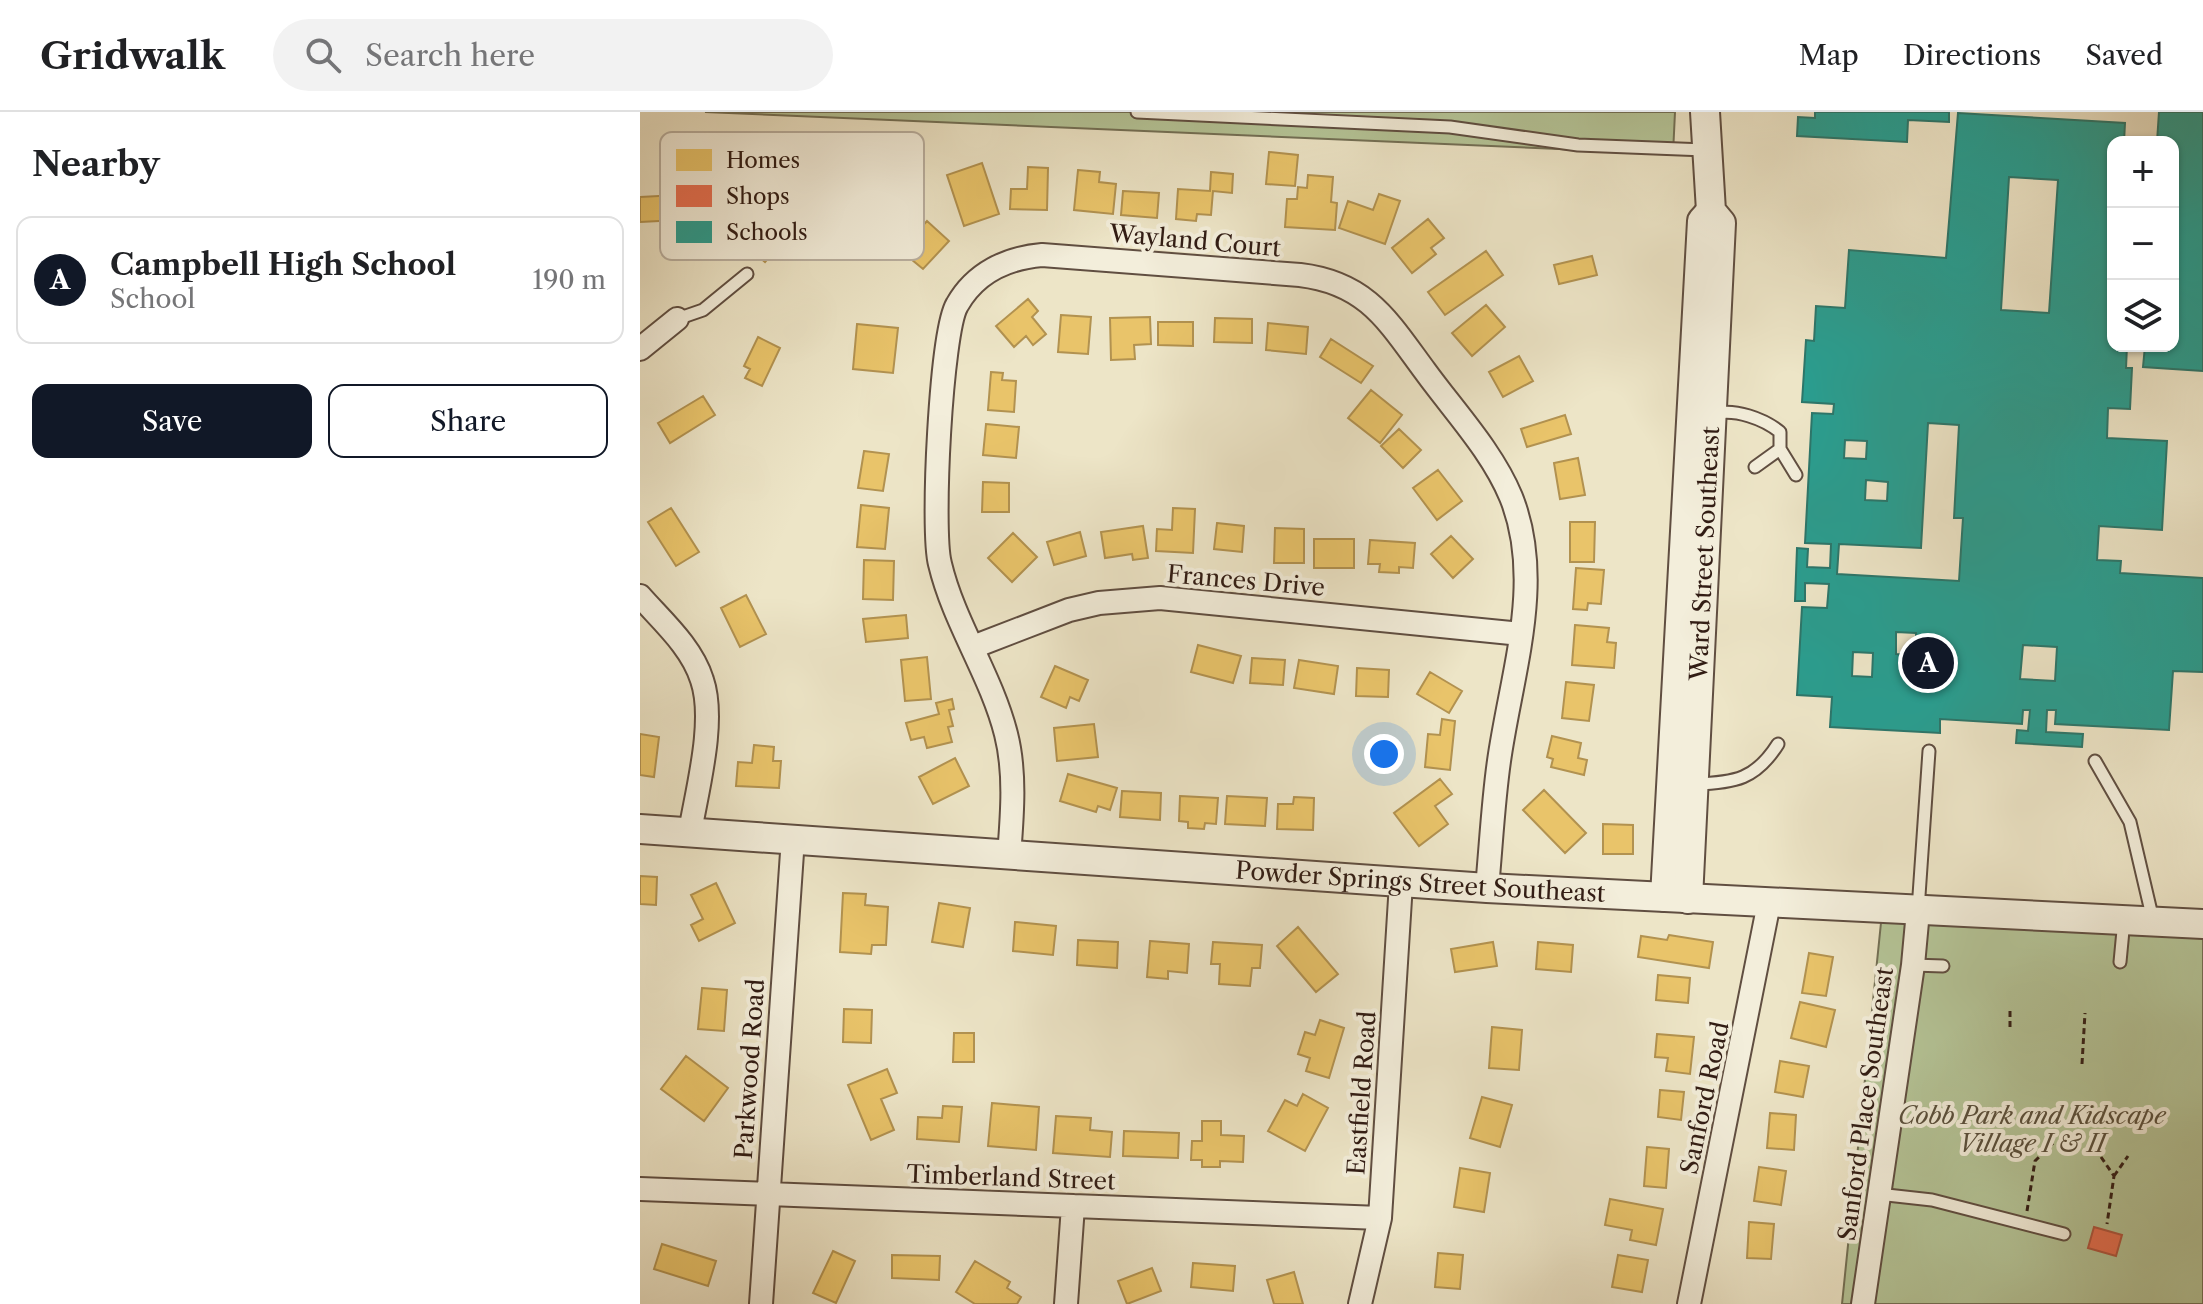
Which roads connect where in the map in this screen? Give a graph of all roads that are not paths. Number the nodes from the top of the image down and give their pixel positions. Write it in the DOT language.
graph roads {
  1 [pos="1137,112"];
  2 [pos="1705,112"];
  3 [pos="1710,149"];
  4 [pos="1711,211"];
  5 [pos="747,274"];
  6 [pos="677,319"];
  7 [pos="640,349"];
  8 [pos="1713,414"];
  9 [pos="1690,434"];
  10 [pos="1780,449"];
  11 [pos="1755,467"];
  12 [pos="1796,475"];
  13 [pos="640,596"];
  14 [pos="1521,634"];
  15 [pos="973,647"];
  16 [pos="1778,744"];
  17 [pos="1929,751"];
  18 [pos="2095,761"];
  19 [pos="1682,783"];
  20 [pos="640,829"];
  21 [pos="690,832"];
  22 [pos="793,838"];
  23 [pos="1009,856"];
  24 [pos="1401,883"];
  25 [pos="1487,888"];
  26 [pos="1677,898"];
  27 [pos="1769,903"];
  28 [pos="1918,911"];
  29 [pos="2124,920"];
  30 [pos="2153,921"];
  31 [pos="2203,924"];
  32 [pos="2120,962"];
  33 [pos="1913,965"];
  34 [pos="1943,966"];
  35 [pos="640,1189"];
  36 [pos="768,1193"];
  37 [pos="1878,1194"];
  38 [pos="1073,1206"];
  39 [pos="1380,1218"];
  40 [pos="2064,1234"];
  41 [pos="761,1304"];
  42 [pos="1066,1304"];
  43 [pos="1360,1304"];
  44 [pos="1689,1304"];
  45 [pos="1863,1304"];
  1 -- 3 [label="lane"];
  2 -- 3 [label="street, Ward Street Southeast"];
  3 -- 4 [label="street, Ward Street Southeast"];
  4 -- 8 [label="street, Ward Street Southeast"];
  4 -- 9 [label="street, Ward Street Southeast"];
  5 -- 6 [label="lane"];
  6 -- 7 [label="street"];
  8 -- 9 [label="lane"];
  8 -- 10 [label="lane"];
  8 -- 19 [label="street, Ward Street Southeast"];
  9 -- 19 [label="street, Ward Street Southeast"];
  10 -- 11 [label="lane"];
  10 -- 12 [label="lane"];
  13 -- 21 [label="street"];
  14 -- 15 [label="street, Frances Drive"];
  14 -- 15 [label="street, Wayland Court"];
  14 -- 25 [label="street, Wayland Court"];
  15 -- 23 [label="street, Wayland Court"];
  16 -- 19 [label="lane"];
  17 -- 28 [label="lane"];
  18 -- 30 [label="lane"];
  19 -- 26 [label="street, Ward Street Southeast"];
  20 -- 21 [label="street, Powder Springs Street Southeast"];
  21 -- 22 [label="street, Powder Springs Street Southeast"];
  22 -- 23 [label="street, Powder Springs Street Southeast"];
  22 -- 36 [label="street, Parkwood Road"];
  23 -- 24 [label="street, Powder Springs Street Southeast"];
  24 -- 25 [label="street, Powder Springs Street Southeast"];
  24 -- 39 [label="street, Eastfield Road"];
  25 -- 26 [label="street, Powder Springs Street Southeast"];
  26 -- 27 [label="street, Powder Springs Street Southeast"];
  27 -- 28 [label="street, Powder Springs Street Southeast"];
  27 -- 44 [label="street, Sanford Road"];
  28 -- 29 [label="street, Powder Springs Street Southeast"];
  28 -- 33 [label="street, Sanford Place Southeast"];
  29 -- 30 [label="street, Powder Springs Street Southeast"];
  29 -- 32 [label="lane"];
  30 -- 31 [label="street, Powder Springs Street Southeast"];
  33 -- 34 [label="lane"];
  33 -- 37 [label="street, Sanford Place Southeast"];
  35 -- 36 [label="street, Timberland Street"];
  36 -- 38 [label="street, Timberland Street"];
  36 -- 41 [label="street, Parkwood Road"];
  37 -- 40 [label="lane"];
  37 -- 45 [label="street, Sanford Place Southeast"];
  38 -- 39 [label="street, Timberland Street"];
  38 -- 42 [label="street"];
  39 -- 43 [label="street, Eastfield Road"];
}
